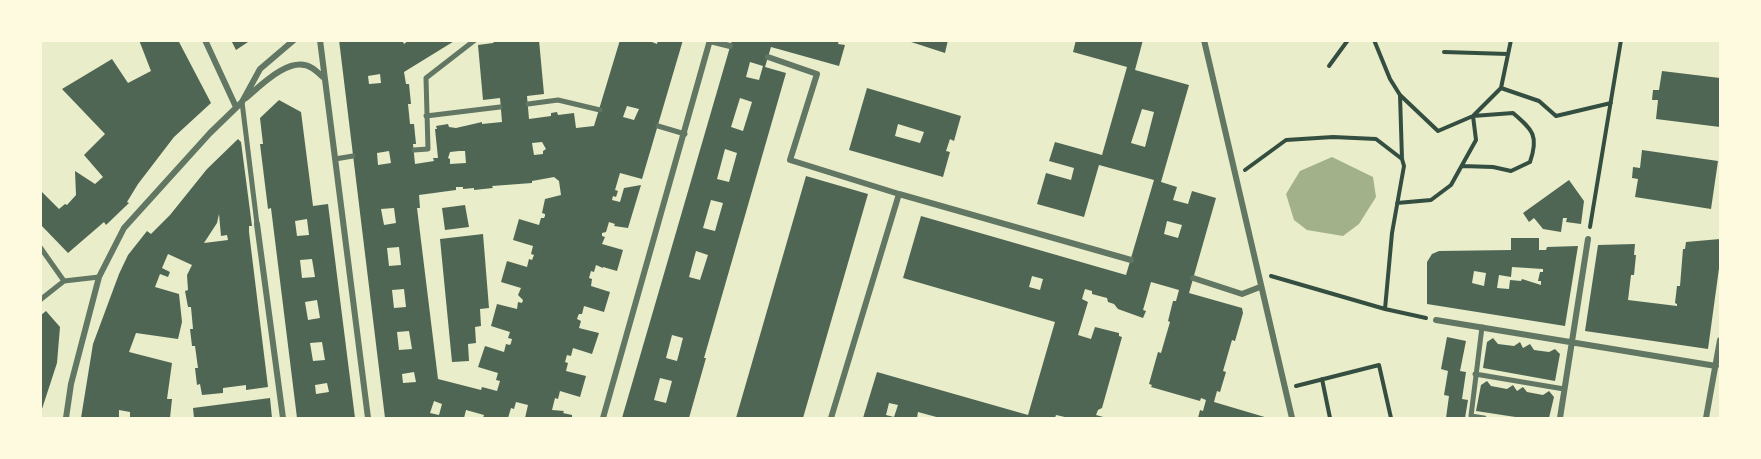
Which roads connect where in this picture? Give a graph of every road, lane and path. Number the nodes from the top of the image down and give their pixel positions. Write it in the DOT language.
graph roads {
  1 [pos="205,40"];
  2 [pos="294,40"];
  3 [pos="320,40"];
  4 [pos="475,40"];
  5 [pos="1204,40"];
  6 [pos="1348,40"];
  7 [pos="1374,40"];
  8 [pos="1511,40"];
  9 [pos="1621,40"];
  10 [pos="710,41"];
  11 [pos="730,46"];
  12 [pos="1444,52"];
  13 [pos="1508,54"];
  14 [pos="768,57"];
  15 [pos="1329,66"];
  16 [pos="323,78"];
  17 [pos="1501,88"];
  18 [pos="1400,95"];
  19 [pos="242,101"];
  20 [pos="1611,103"];
  21 [pos="528,104"];
  22 [pos="500,106"];
  23 [pos="236,107"];
  24 [pos="600,110"];
  25 [pos="426,116"];
  26 [pos="1473,116"];
  27 [pos="658,126"];
  28 [pos="685,134"];
  29 [pos="414,150"];
  30 [pos="353,156"];
  31 [pos="335,159"];
  32 [pos="1402,159"];
  33 [pos="1462,166"];
  34 [pos="1235,178"];
  35 [pos="899,194"];
  36 [pos="1397,203"];
  37 [pos="257,224"];
  38 [pos="1588,239"];
  39 [pos="40,247"];
  40 [pos="1131,260"];
  41 [pos="1257,272"];
  42 [pos="99,277"];
  43 [pos="1193,278"];
  44 [pos="64,281"];
  45 [pos="1260,287"];
  46 [pos="40,300"];
  47 [pos="1385,309"];
  48 [pos="1436,320"];
  49 [pos="1482,327"];
  50 [pos="1720,340"];
  51 [pos="1572,341"];
  52 [pos="1716,366"];
  53 [pos="1475,374"];
  54 [pos="1322,379"];
  55 [pos="1285,388"];
  56 [pos="1564,389"];
  57 [pos="66,418"];
  58 [pos="283,418"];
  59 [pos="368,418"];
  60 [pos="603,418"];
  61 [pos="831,418"];
  62 [pos="1292,418"];
  63 [pos="1330,418"];
  64 [pos="1391,418"];
  65 [pos="1484,418"];
  66 [pos="1560,418"];
  67 [pos="1706,418"];
  1 -- 23 [label="street"];
  2 -- 19 [label="street"];
  3 -- 16 [label="street"];
  4 -- 25 [label="street"];
  5 -- 34 [label="street"];
  6 -- 15 [label="path"];
  7 -- 18 [label="path"];
  8 -- 13 [label="path"];
  9 -- 20 [label="path"];
  10 -- 11 [label="street"];
  10 -- 28 [label="street"];
  12 -- 13 [label="path"];
  13 -- 17 [label="path"];
  14 -- 35 [label="street"];
  16 -- 19 [label="street"];
  16 -- 31 [label="street"];
  17 -- 20 [label="path"];
  17 -- 26 [label="path"];
  18 -- 26 [label="path"];
  18 -- 32 [label="path"];
  19 -- 23 [label="street"];
  19 -- 37 [label="street"];
  20 -- 38 [label="path"];
  21 -- 24 [label="street"];
  22 -- 25 [label="street"];
  23 -- 42 [label="street"];
  25 -- 29 [label="street"];
  26 -- 33 [label="path"];
  26 -- 33 [label="path"];
  27 -- 28 [label="street"];
  28 -- 60 [label="street"];
  30 -- 31 [label="street"];
  31 -- 59 [label="street"];
  32 -- 34 [label="path"];
  32 -- 36 [label="path"];
  33 -- 36 [label="path"];
  34 -- 41 [label="street"];
  35 -- 40 [label="street"];
  35 -- 61 [label="street"];
  36 -- 47 [label="path"];
  37 -- 58 [label="street"];
  38 -- 51 [label="street"];
  39 -- 44 [label="street"];
  41 -- 45 [label="street"];
  41 -- 47 [label="path"];
  42 -- 44 [label="street"];
  42 -- 57 [label="street"];
  43 -- 45 [label="street"];
  44 -- 46 [label="street"];
  45 -- 55 [label="street"];
  47 -- 48 [label="path"];
  48 -- 49 [label="street"];
  49 -- 51 [label="street"];
  49 -- 53 [label="street"];
  50 -- 52 [label="street"];
  51 -- 52 [label="street"];
  51 -- 56 [label="street"];
  52 -- 67 [label="street"];
  53 -- 56 [label="street"];
  53 -- 65 [label="street"];
  54 -- 55 [label="path"];
  54 -- 63 [label="path"];
  54 -- 64 [label="path"];
  55 -- 62 [label="street"];
  56 -- 66 [label="street"];
}
